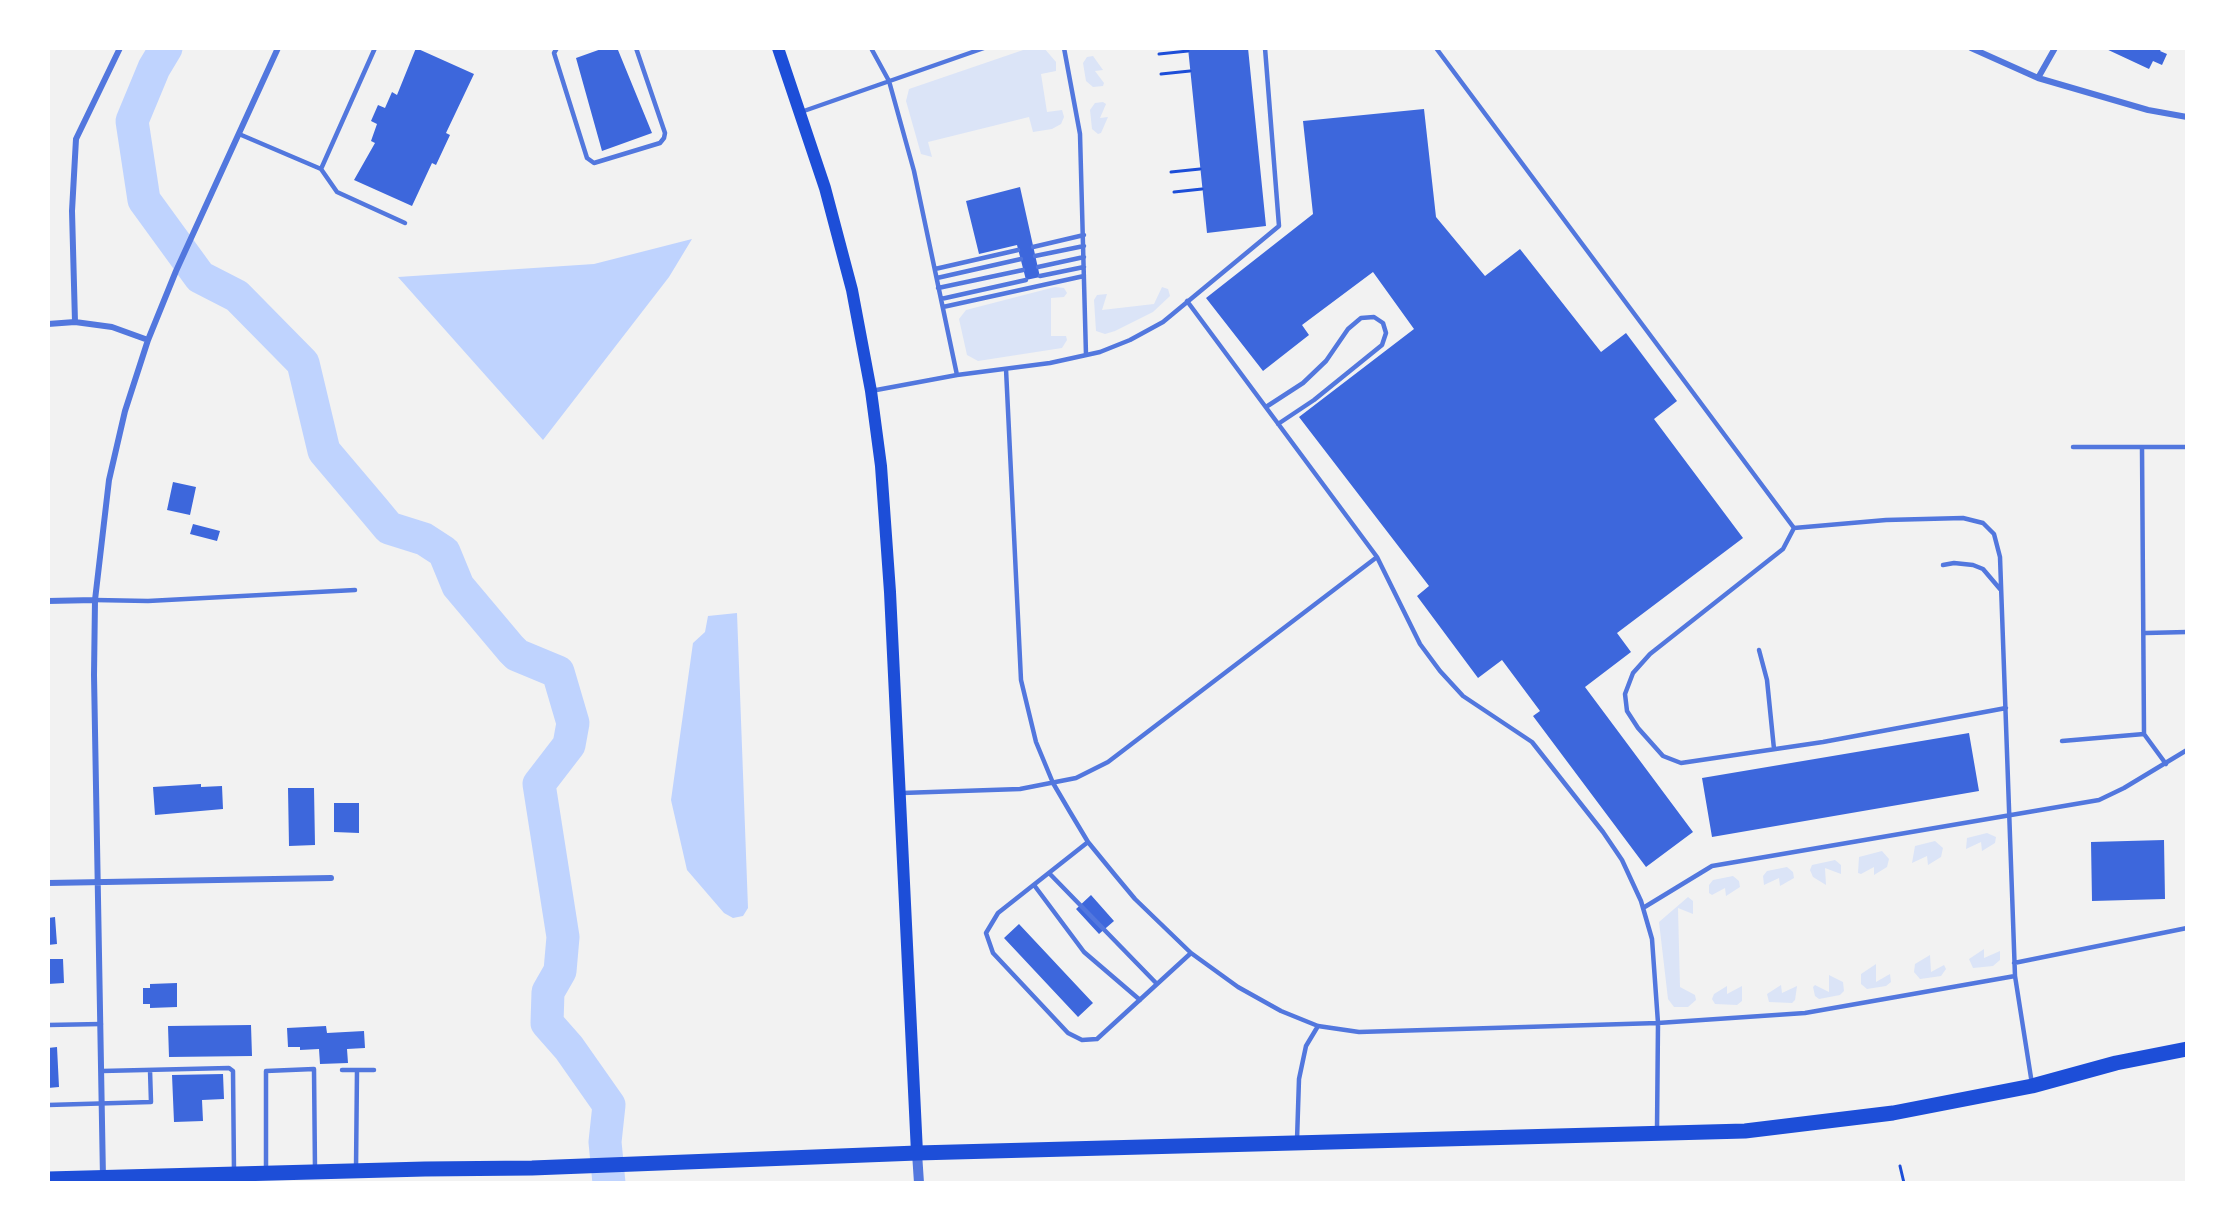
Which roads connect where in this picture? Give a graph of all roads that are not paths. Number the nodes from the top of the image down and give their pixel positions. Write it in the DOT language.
graph roads {
  1 [pos="120,48"];
  2 [pos="278,48"];
  3 [pos="375,48"];
  4 [pos="557,48"];
  5 [pos="636,48"];
  6 [pos="778,48"];
  7 [pos="871,48"];
  8 [pos="982,48"];
  9 [pos="1064,48"];
  10 [pos="1265,48"];
  11 [pos="1436,48"];
  12 [pos="1971,48"];
  13 [pos="2055,48"];
  14 [pos="2038,78"];
  15 [pos="889,81"];
  16 [pos="801,112"];
  17 [pos="2187,117"];
  18 [pos="239,134"];
  19 [pos="321,169"];
  20 [pos="405,223"];
  21 [pos="1084,235"];
  22 [pos="1033,246"];
  23 [pos="1084,246"];
  24 [pos="1018,250"];
  25 [pos="1035,256"];
  26 [pos="1084,257"];
  27 [pos="1021,260"];
  28 [pos="1038,267"];
  29 [pos="1084,267"];
  30 [pos="935,269"];
  31 [pos="1023,270"];
  32 [pos="1040,276"];
  33 [pos="1084,276"];
  34 [pos="937,278"];
  35 [pos="1026,280"];
  36 [pos="938,288"];
  37 [pos="941,299"];
  38 [pos="1187,301"];
  39 [pos="943,307"];
  40 [pos="75,322"];
  41 [pos="48,324"];
  42 [pos="148,340"];
  43 [pos="1086,356"];
  44 [pos="1006,369"];
  45 [pos="957,375"];
  46 [pos="871,391"];
  47 [pos="1266,407"];
  48 [pos="1278,424"];
  49 [pos="2073,447"];
  50 [pos="2142,447"];
  51 [pos="2187,447"];
  52 [pos="1794,528"];
  53 [pos="1377,557"];
  54 [pos="1942,565"];
  55 [pos="355,590"];
  56 [pos="2001,592"];
  57 [pos="95,600"];
  58 [pos="48,601"];
  59 [pos="2187,632"];
  60 [pos="2146,633"];
  61 [pos="1759,650"];
  62 [pos="2006,708"];
  63 [pos="2144,734"];
  64 [pos="2062,741"];
  65 [pos="1774,749"];
  66 [pos="2187,750"];
  67 [pos="2166,764"];
  68 [pos="1053,783"];
  69 [pos="900,793"];
  70 [pos="2009,814"];
  71 [pos="1088,842"];
  72 [pos="1049,873"];
  73 [pos="331,878"];
  74 [pos="98,881"];
  75 [pos="48,883"];
  76 [pos="1035,885"];
  77 [pos="1643,909"];
  78 [pos="2187,928"];
  79 [pos="1191,953"];
  80 [pos="2014,963"];
  81 [pos="2015,976"];
  82 [pos="1157,984"];
  83 [pos="1140,1000"];
  84 [pos="1658,1023"];
  85 [pos="101,1024"];
  86 [pos="48,1025"];
  87 [pos="1318,1026"];
  88 [pos="2187,1049"];
  89 [pos="150,1070"];
  90 [pos="342,1070"];
  91 [pos="357,1070"];
  92 [pos="374,1070"];
  93 [pos="102,1071"];
  94 [pos="2032,1086"];
  95 [pos="103,1102"];
  96 [pos="48,1105"];
  97 [pos="1657,1134"];
  98 [pos="1297,1142"];
  99 [pos="917,1153"];
  100 [pos="356,1171"];
  101 [pos="315,1172"];
  102 [pos="266,1173"];
  103 [pos="234,1174"];
  104 [pos="103,1178"];
  105 [pos="48,1179"];
  106 [pos="919,1183"];
  1 -- 40 [label="street"];
  2 -- 18 [label="street"];
  3 -- 19 [label="lane"];
  4 -- 5 [label="lane"];
  6 -- 16 [label="main road"];
  7 -- 15 [label="lane"];
  8 -- 15 [label="lane"];
  9 -- 21 [label="lane"];
  10 -- 38 [label="lane"];
  11 -- 52 [label="lane"];
  12 -- 14 [label="street"];
  13 -- 14 [label="street"];
  14 -- 17 [label="street"];
  15 -- 16 [label="lane"];
  15 -- 30 [label="lane"];
  16 -- 46 [label="main road"];
  18 -- 19 [label="lane"];
  18 -- 42 [label="street"];
  19 -- 20 [label="lane"];
  21 -- 22 [label="lane"];
  21 -- 23 [label="lane"];
  23 -- 25 [label="lane"];
  23 -- 26 [label="lane"];
  24 -- 30 [label="lane"];
  26 -- 28 [label="lane"];
  26 -- 29 [label="lane"];
  27 -- 34 [label="lane"];
  29 -- 32 [label="lane"];
  29 -- 33 [label="lane"];
  30 -- 34 [label="lane"];
  31 -- 36 [label="lane"];
  33 -- 39 [label="lane"];
  33 -- 43 [label="lane"];
  34 -- 36 [label="lane"];
  35 -- 37 [label="lane"];
  36 -- 37 [label="lane"];
  37 -- 39 [label="lane"];
  38 -- 43 [label="lane"];
  38 -- 47 [label="lane"];
  39 -- 45 [label="lane"];
  40 -- 41 [label="street"];
  40 -- 42 [label="street"];
  42 -- 57 [label="street"];
  43 -- 44 [label="lane"];
  44 -- 45 [label="lane"];
  44 -- 68 [label="lane"];
  45 -- 46 [label="lane"];
  46 -- 69 [label="main road"];
  47 -- 48 [label="lane"];
  47 -- 48 [label="lane"];
  48 -- 53 [label="lane"];
  49 -- 50 [label="lane"];
  50 -- 51 [label="lane"];
  50 -- 60 [label="lane"];
  52 -- 56 [label="lane"];
  52 -- 65 [label="lane"];
  53 -- 68 [label="lane"];
  53 -- 77 [label="lane"];
  54 -- 56 [label="lane"];
  55 -- 57 [label="lane"];
  56 -- 62 [label="lane"];
  57 -- 58 [label="street"];
  57 -- 74 [label="street"];
  59 -- 60 [label="lane"];
  60 -- 63 [label="lane"];
  61 -- 65 [label="lane"];
  62 -- 65 [label="lane"];
  62 -- 70 [label="lane"];
  63 -- 64 [label="lane"];
  63 -- 67 [label="lane"];
  66 -- 67 [label="lane"];
  67 -- 70 [label="lane"];
  68 -- 69 [label="lane"];
  68 -- 71 [label="lane"];
  69 -- 99 [label="main road"];
  70 -- 77 [label="lane"];
  70 -- 80 [label="lane"];
  71 -- 72 [label="lane"];
  71 -- 79 [label="lane"];
  72 -- 76 [label="lane"];
  72 -- 82 [label="lane"];
  73 -- 74 [label="street"];
  74 -- 75 [label="street"];
  74 -- 85 [label="street"];
  76 -- 83 [label="lane"];
  76 -- 83 [label="lane"];
  77 -- 84 [label="lane"];
  78 -- 80 [label="lane"];
  79 -- 82 [label="lane"];
  79 -- 87 [label="lane"];
  80 -- 81 [label="lane"];
  81 -- 84 [label="lane"];
  81 -- 94 [label="lane"];
  82 -- 83 [label="lane"];
  84 -- 87 [label="lane"];
  84 -- 97 [label="lane"];
  85 -- 86 [label="lane"];
  85 -- 93 [label="street"];
  87 -- 98 [label="lane"];
  88 -- 94 [label="main road"];
  89 -- 93 [label="lane"];
  89 -- 95 [label="lane"];
  89 -- 103 [label="lane"];
  90 -- 91 [label="lane"];
  91 -- 92 [label="lane"];
  91 -- 100 [label="lane"];
  93 -- 95 [label="street"];
  94 -- 97 [label="main road"];
  95 -- 96 [label="lane"];
  95 -- 104 [label="street"];
  97 -- 98 [label="main road"];
  98 -- 99 [label="main road"];
  99 -- 100 [label="main road"];
  99 -- 106 [label="street"];
  100 -- 101 [label="main road"];
  101 -- 102 [label="main road"];
  101 -- 102 [label="lane"];
  102 -- 103 [label="main road"];
  103 -- 104 [label="main road"];
  104 -- 105 [label="main road"];
}
